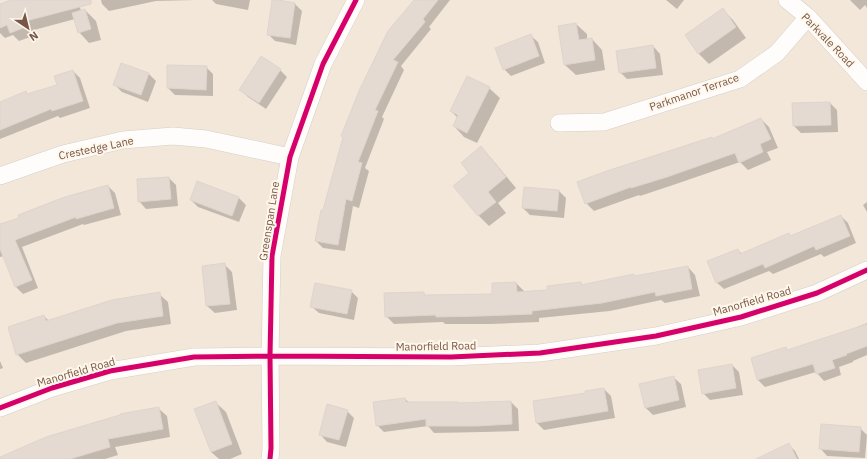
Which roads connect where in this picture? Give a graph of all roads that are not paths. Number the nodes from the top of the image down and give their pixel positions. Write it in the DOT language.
graph roads {
  1 [pos="356,0"];
  2 [pos="786,0"];
  3 [pos="808,17"];
  4 [pos="867,82"];
  5 [pos="559,123"];
  6 [pos="290,157"];
  7 [pos="0,176"];
  8 [pos="867,270"];
  9 [pos="270,356"];
  10 [pos="0,408"];
  11 [pos="270,459"];
  1 -- 6 [label="street, Greenspan Lane"];
  2 -- 3 [label="street, Parkvale Road"];
  3 -- 4 [label="street, Parkvale Road"];
  3 -- 5 [label="street, Parkmanor Terrace"];
  6 -- 7 [label="street, Crestedge Lane"];
  6 -- 9 [label="street, Greenspan Lane"];
  8 -- 9 [label="street, Manorfield Road"];
  9 -- 10 [label="street, Manorfield Road"];
  9 -- 11 [label="street, Greenspan Lane"];
}
